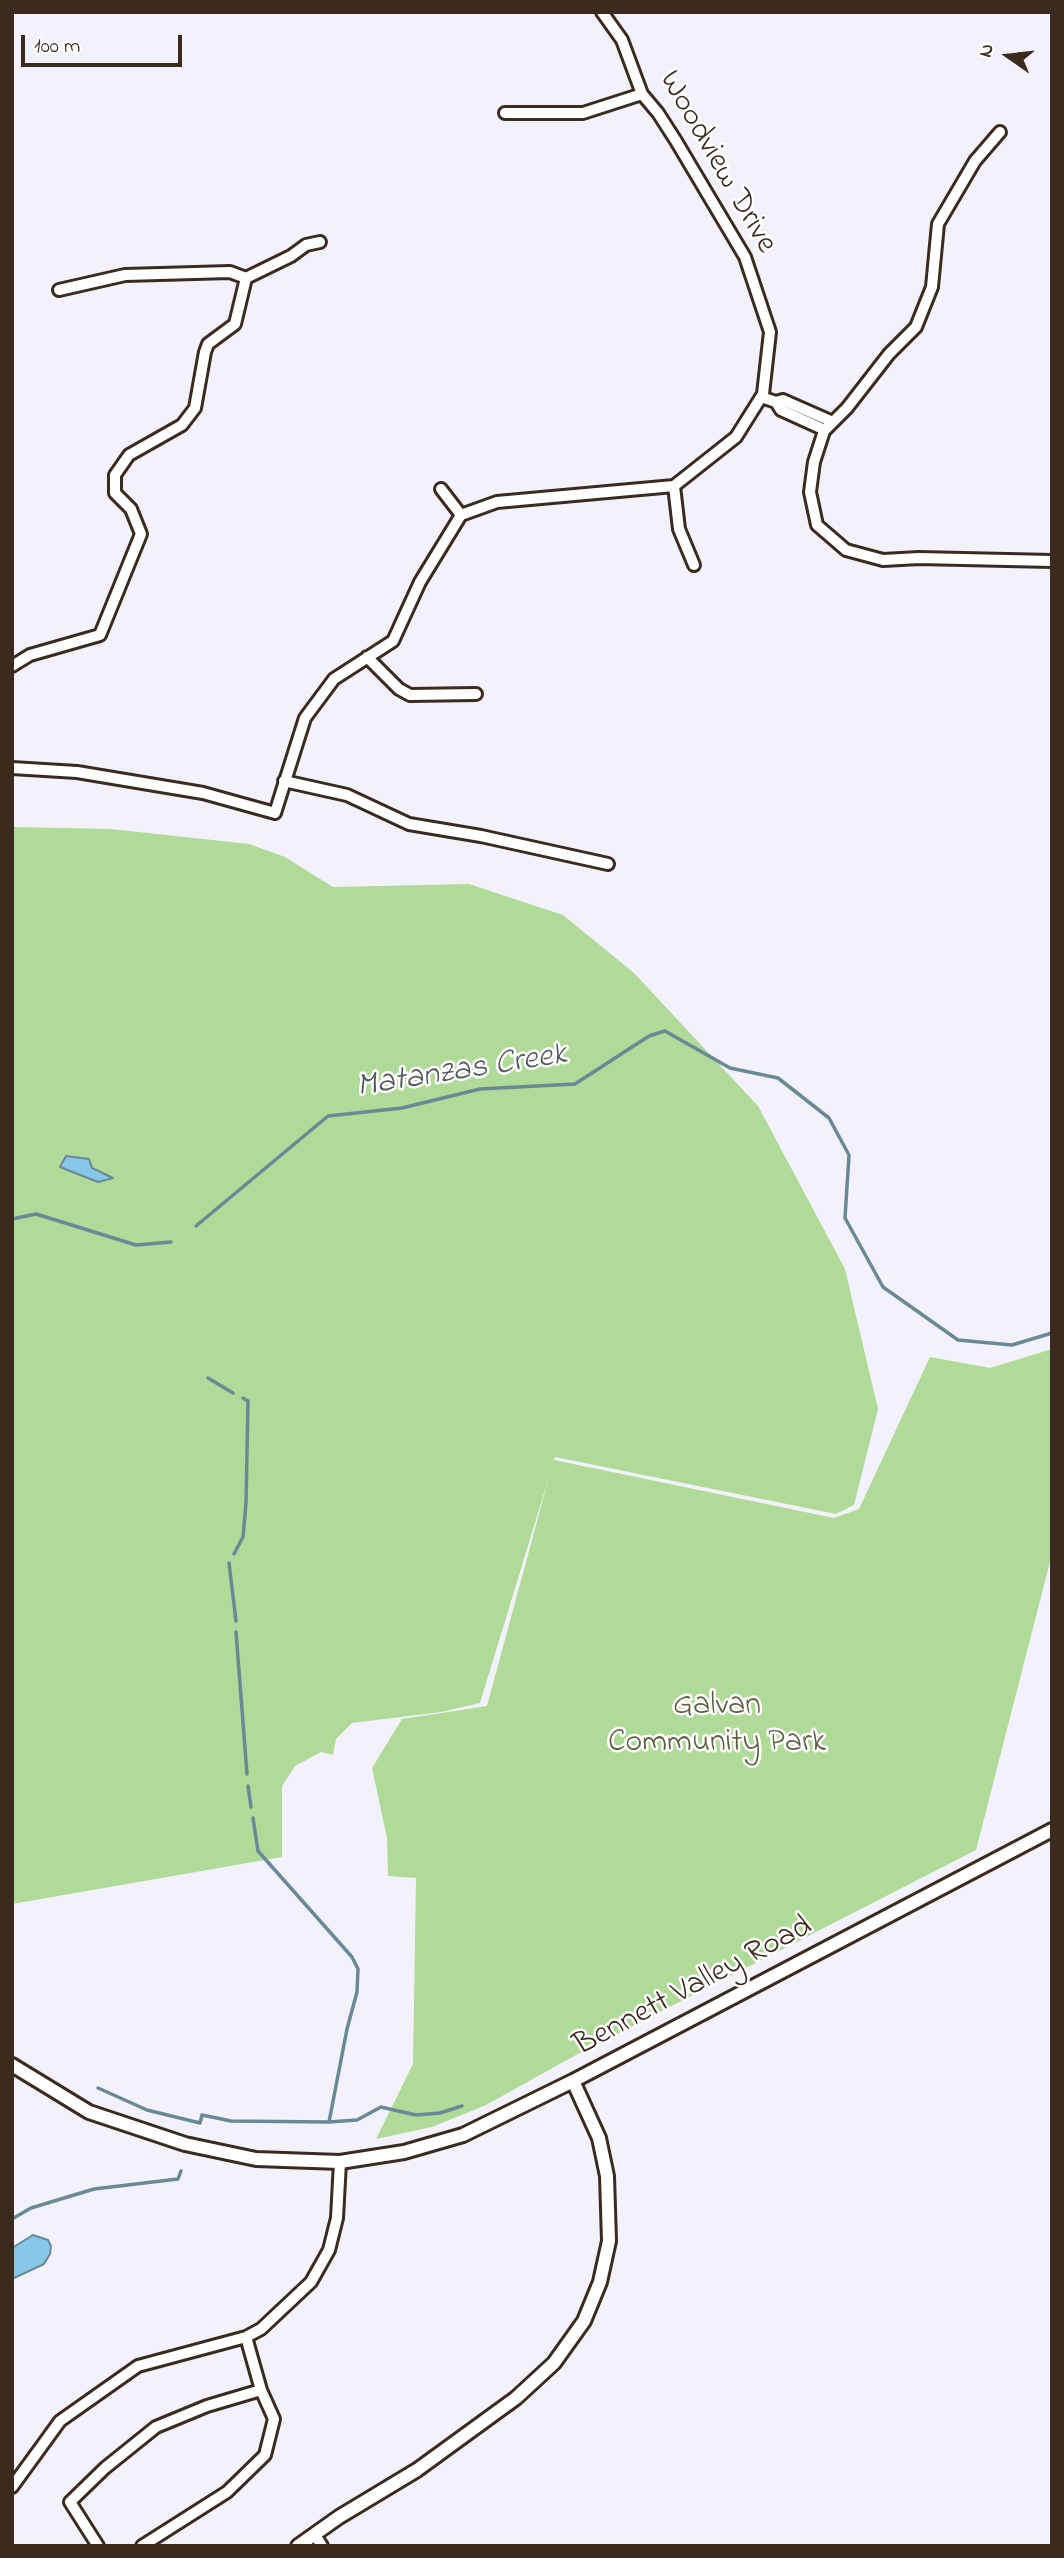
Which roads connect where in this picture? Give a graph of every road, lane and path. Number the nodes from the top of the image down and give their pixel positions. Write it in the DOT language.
graph roads {
  1 [pos="602,12"];
  2 [pos="642,94"];
  3 [pos="505,113"];
  4 [pos="1000,132"];
  5 [pos="320,242"];
  6 [pos="246,278"];
  7 [pos="59,290"];
  8 [pos="761,397"];
  9 [pos="829,426"];
  10 [pos="674,486"];
  11 [pos="440,489"];
  12 [pos="461,515"];
  13 [pos="1052,561"];
  14 [pos="694,565"];
  15 [pos="367,657"];
  16 [pos="12,666"];
  17 [pos="476,694"];
  18 [pos="12,768"];
  19 [pos="284,782"];
  20 [pos="608,864"];
  21 [pos="1052,1830"];
  22 [pos="12,2065"];
  23 [pos="573,2081"];
  24 [pos="340,2162"];
  25 [pos="246,2337"];
  26 [pos="261,2390"];
  27 [pos="12,2487"];
  28 [pos="319,2540"];
  29 [pos="98,2546"];
  30 [pos="142,2546"];
  31 [pos="298,2546"];
  1 -- 2 [label="street, Woodview Drive"];
  2 -- 3 [label="street"];
  2 -- 8 [label="street, Woodview Drive"];
  4 -- 9 [label="street"];
  5 -- 6 [label="street"];
  6 -- 7 [label="street"];
  6 -- 16 [label="street"];
  8 -- 9 [label="street"];
  8 -- 10 [label="street, Woodview Drive"];
  9 -- 13 [label="street"];
  10 -- 12 [label="street"];
  10 -- 14 [label="street"];
  11 -- 12 [label="street"];
  12 -- 15 [label="street"];
  15 -- 17 [label="street"];
  15 -- 19 [label="street"];
  18 -- 19 [label="street"];
  19 -- 20 [label="street"];
  21 -- 23 [label="street, Bennett Valley Road"];
  22 -- 24 [label="street"];
  23 -- 24 [label="street"];
  23 -- 28 [label="street, Bennett Valley Road"];
  24 -- 25 [label="street"];
  25 -- 26 [label="street"];
  25 -- 27 [label="street"];
  26 -- 29 [label="street"];
  26 -- 30 [label="street"];
  28 -- 31 [label="street, Bennett Valley Road"];
}
